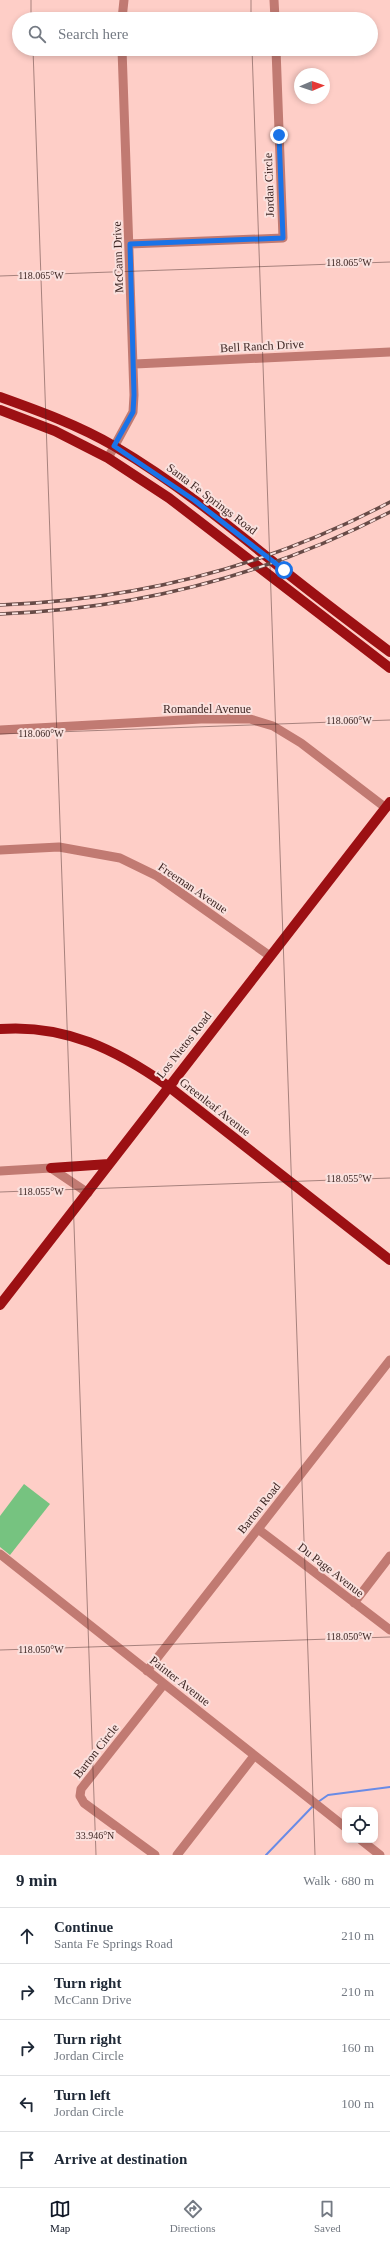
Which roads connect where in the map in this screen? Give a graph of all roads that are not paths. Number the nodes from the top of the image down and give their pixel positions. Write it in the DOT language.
graph roads {
  1 [pos="124,0"];
  2 [pos="274,0"];
  3 [pos="123,12"];
  4 [pos="275,12"];
  5 [pos="122,56"];
  6 [pos="276,56"];
  7 [pos="130,244"];
  8 [pos="390,352"];
  9 [pos="134,364"];
  10 [pos="0,397"];
  11 [pos="0,410"];
  12 [pos="114,446"];
  13 [pos="108,458"];
  14 [pos="387,650"];
  15 [pos="376,657"];
  16 [pos="390,668"];
  17 [pos="0,730"];
  18 [pos="388,805"];
  19 [pos="0,850"];
  20 [pos="270,956"];
  21 [pos="0,1029"];
  22 [pos="168,1086"];
  23 [pos="109,1164"];
  24 [pos="51,1168"];
  25 [pos="0,1170"];
  26 [pos="88,1193"];
  27 [pos="390,1260"];
  28 [pos="0,1305"];
  29 [pos="390,1360"];
  30 [pos="258,1529"];
  31 [pos="0,1554"];
  32 [pos="390,1556"];
  33 [pos="354,1603"];
  34 [pos="390,1630"];
  35 [pos="147,1671"];
  36 [pos="164,1684"];
  37 [pos="254,1756"];
  38 [pos="342,1825"];
  39 [pos="365,1843"];
  40 [pos="155,1855"];
  41 [pos="177,1855"];
  42 [pos="380,1855"];
  1 -- 3 [label="street"];
  2 -- 4 [label="street"];
  5 -- 7 [label="street, McCann Drive"];
  6 -- 7 [label="street, Jordan Circle"];
  7 -- 9 [label="street, McCann Drive"];
  8 -- 9 [label="street, Bell Ranch Drive"];
  9 -- 12 [label="street, McCann Drive"];
  10 -- 12 [label="main road, Santa Fe Springs Road"];
  11 -- 13 [label="main road, Santa Fe Springs Road"];
  12 -- 13 [label="street, McCann Drive"];
  12 -- 14 [label="main road, Santa Fe Springs Road"];
  13 -- 15 [label="main road, Santa Fe Springs Road"];
  14 -- 15 [label="main road"];
  15 -- 16 [label="main road, Santa Fe Springs Road"];
  17 -- 18 [label="street, Romandel Avenue"];
  18 -- 20 [label="main road, Los Nietos Road"];
  19 -- 20 [label="street, Freeman Avenue"];
  20 -- 22 [label="main road, Los Nietos Road"];
  21 -- 22 [label="main road, Greenleaf Avenue"];
  22 -- 23 [label="main road, Los Nietos Road"];
  22 -- 27 [label="main road, Greenleaf Avenue"];
  23 -- 24 [label="main road"];
  23 -- 26 [label="main road, Los Nietos Road"];
  24 -- 25 [label="street"];
  24 -- 26 [label="street"];
  26 -- 28 [label="main road, Los Nietos Road"];
  29 -- 30 [label="street, Barton Road"];
  30 -- 33 [label="street, Du Page Avenue"];
  30 -- 35 [label="street, Barton Road"];
  31 -- 35 [label="street, Painter Avenue"];
  32 -- 33 [label="street"];
  33 -- 34 [label="street, Du Page Avenue"];
  35 -- 36 [label="street, Painter Avenue"];
  36 -- 37 [label="street, Painter Avenue"];
  36 -- 40 [label="street, Barton Circle"];
  37 -- 38 [label="street, Painter Avenue"];
  37 -- 41 [label="street"];
  39 -- 42 [label="street"];
}
